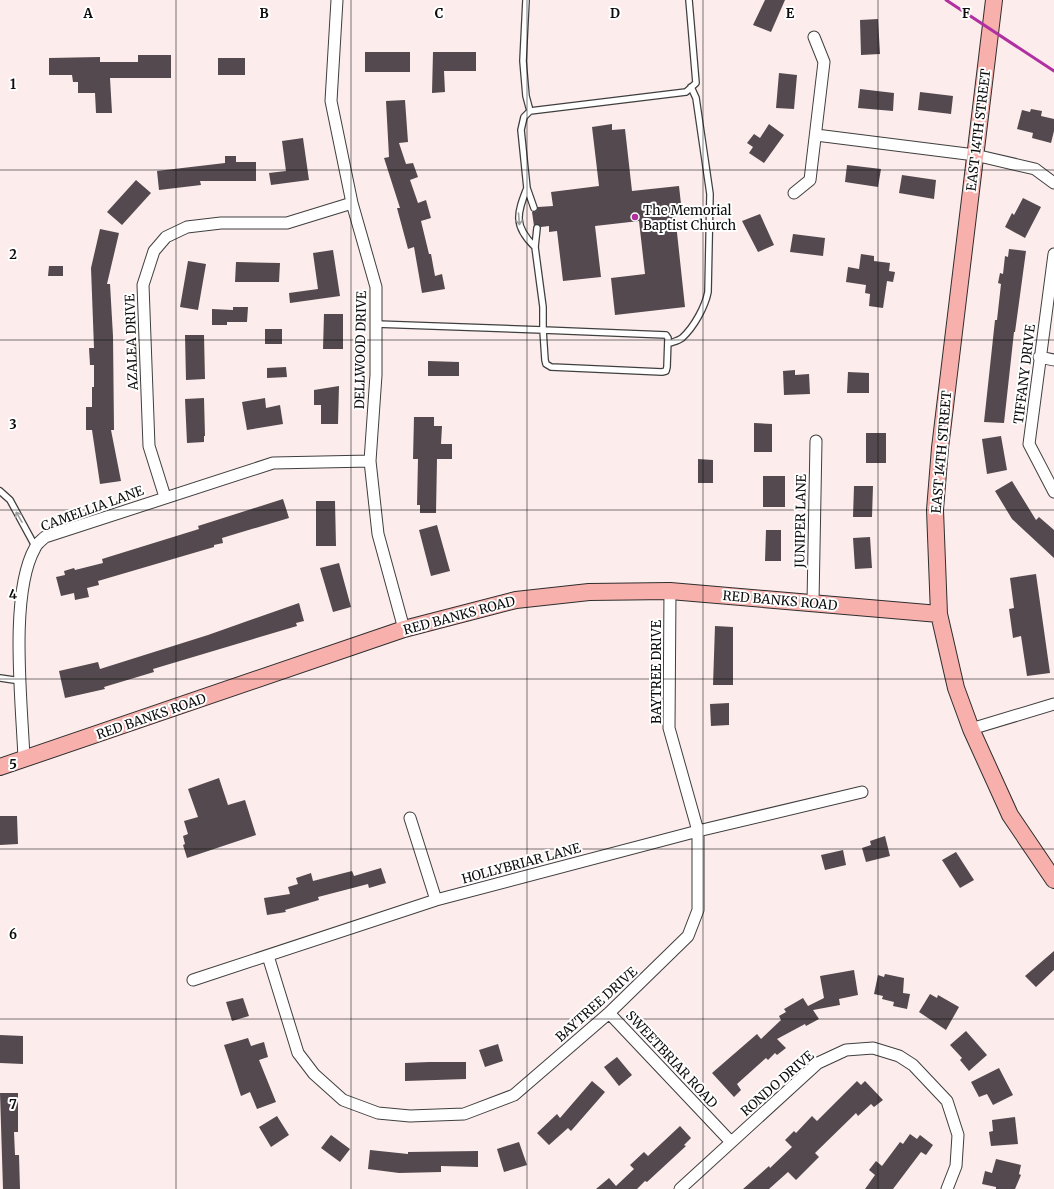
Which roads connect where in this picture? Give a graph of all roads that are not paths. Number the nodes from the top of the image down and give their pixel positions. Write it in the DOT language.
graph roads {
  1 [pos="337,0"];
  2 [pos="526,0"];
  3 [pos="689,0"];
  4 [pos="994,0"];
  5 [pos="814,37"];
  6 [pos="691,87"];
  7 [pos="530,111"];
  8 [pos="816,135"];
  9 [pos="975,155"];
  10 [pos="1054,183"];
  11 [pos="527,188"];
  12 [pos="794,193"];
  13 [pos="352,203"];
  14 [pos="534,208"];
  15 [pos="537,228"];
  16 [pos="534,247"];
  17 [pos="1054,254"];
  18 [pos="376,324"];
  19 [pos="543,330"];
  20 [pos="668,344"];
  21 [pos="1039,357"];
  22 [pos="1054,360"];
  23 [pos="816,441"];
  24 [pos="370,461"];
  25 [pos="0,491"];
  26 [pos="1054,492"];
  27 [pos="164,497"];
  28 [pos="35,546"];
  29 [pos="670,591"];
  30 [pos="812,602"];
  31 [pos="939,614"];
  32 [pos="404,629"];
  33 [pos="0,678"];
  34 [pos="21,681"];
  35 [pos="1054,704"];
  36 [pos="971,729"];
  37 [pos="24,759"];
  38 [pos="0,767"];
  39 [pos="862,792"];
  40 [pos="410,818"];
  41 [pos="698,831"];
  42 [pos="1054,880"];
  43 [pos="436,900"];
  44 [pos="268,956"];
  45 [pos="193,980"];
  46 [pos="610,1013"];
  47 [pos="730,1142"];
  48 [pos="680,1189"];
  49 [pos="947,1189"];
  1 -- 13 [label="street, DELLWOOD DRIVE"];
  2 -- 7 [label="lane"];
  3 -- 6 [label="lane"];
  4 -- 9 [label="street, EAST 14TH STREET"];
  5 -- 8 [label="street"];
  6 -- 7 [label="lane"];
  6 -- 20 [label="lane"];
  7 -- 11 [label="lane"];
  8 -- 9 [label="street"];
  8 -- 12 [label="street"];
  9 -- 10 [label="street"];
  9 -- 31 [label="street, EAST 14TH STREET"];
  11 -- 14 [label="lane"];
  11 -- 16 [label="lane, one-way"];
  13 -- 18 [label="street, DELLWOOD DRIVE"];
  13 -- 27 [label="street, AZALEA DRIVE"];
  15 -- 16 [label="lane"];
  16 -- 19 [label="lane"];
  17 -- 21 [label="street, TIFFANY DRIVE"];
  18 -- 19 [label="lane"];
  18 -- 24 [label="street, DELLWOOD DRIVE"];
  19 -- 20 [label="lane"];
  19 -- 20 [label="lane"];
  21 -- 22 [label="street"];
  21 -- 26 [label="street, TIFFANY DRIVE"];
  23 -- 30 [label="street, JUNIPER LANE"];
  24 -- 27 [label="street, CAMELLIA LANE"];
  24 -- 32 [label="street, DELLWOOD DRIVE"];
  28 -- 25 [label="lane, one-way"];
  27 -- 28 [label="street, CAMELLIA LANE"];
  28 -- 34 [label="street, CAMELLIA LANE"];
  29 -- 30 [label="street, RED BANKS ROAD"];
  29 -- 32 [label="street, RED BANKS ROAD"];
  29 -- 41 [label="street, BAYTREE DRIVE"];
  30 -- 31 [label="street, RED BANKS ROAD"];
  31 -- 36 [label="street, EAST 14TH STREET"];
  32 -- 37 [label="street, RED BANKS ROAD"];
  33 -- 34 [label="lane"];
  34 -- 37 [label="street, CAMELLIA LANE"];
  35 -- 36 [label="street"];
  36 -- 42 [label="street, EAST 14TH STREET"];
  37 -- 38 [label="street, RED BANKS ROAD"];
  39 -- 41 [label="street, HOLLYBRIAR LANE"];
  40 -- 43 [label="street"];
  41 -- 43 [label="street, HOLLYBRIAR LANE"];
  41 -- 46 [label="street, BAYTREE DRIVE"];
  43 -- 44 [label="street, HOLLYBRIAR LANE"];
  44 -- 45 [label="street, HOLLYBRIAR LANE"];
  44 -- 46 [label="street, BAYTREE DRIVE"];
  46 -- 47 [label="street, SWEETBRIAR ROAD"];
  47 -- 48 [label="street, RONDO DRIVE"];
  47 -- 49 [label="street, RONDO DRIVE"];
}
